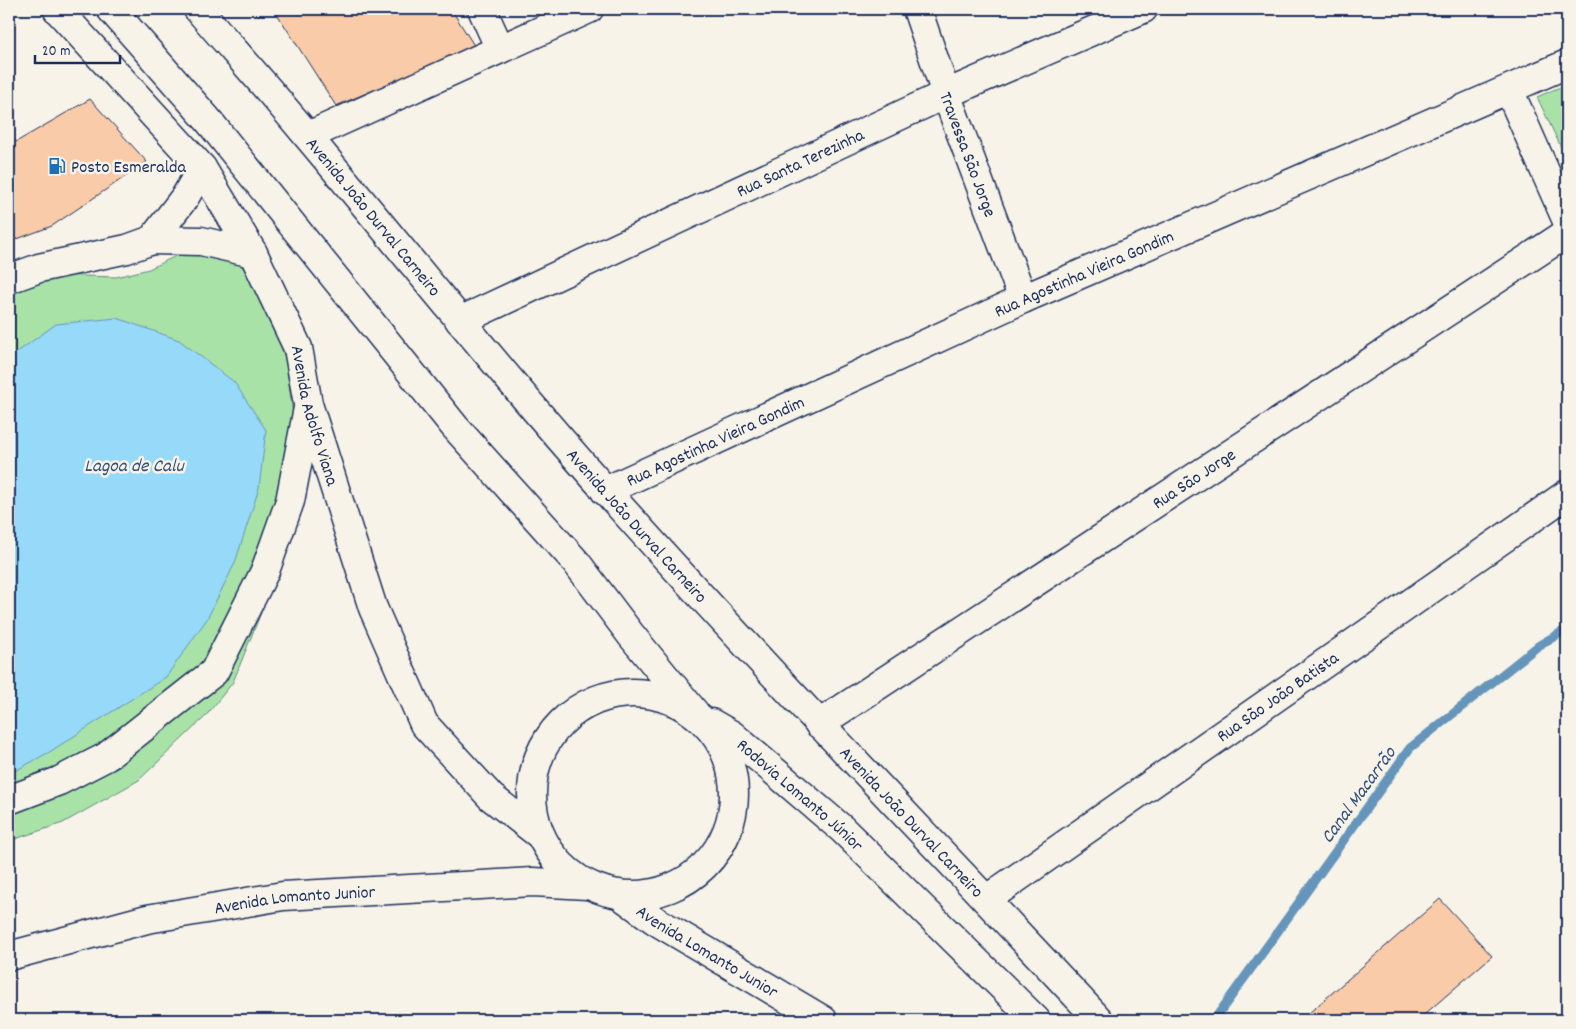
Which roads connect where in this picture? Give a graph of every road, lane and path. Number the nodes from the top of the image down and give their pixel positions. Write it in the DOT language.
graph roads {
  1 [pos="57,9"];
  2 [pos="111,9"];
  3 [pos="198,9"];
  4 [pos="482,9"];
  5 [pos="589,9"];
  6 [pos="917,9"];
  7 [pos="1143,9"];
  8 [pos="500,48"];
  9 [pos="1567,64"];
  10 [pos="1509,90"];
  11 [pos="946,94"];
  12 [pos="308,136"];
  13 [pos="202,168"];
  14 [pos="1567,221"];
  15 [pos="1567,233"];
  16 [pos="152,240"];
  17 [pos="253,253"];
  18 [pos="9,278"];
  19 [pos="1023,299"];
  20 [pos="460,321"];
  21 [pos="308,404"];
  22 [pos="605,491"];
  23 [pos="1567,494"];
  24 [pos="695,713"];
  25 [pos="819,724"];
  26 [pos="9,800"];
  27 [pos="540,835"];
  28 [pos="587,885"];
  29 [pos="620,895"];
  30 [pos="986,899"];
  31 [pos="9,956"];
  32 [pos="823,1020"];
  33 [pos="1036,1020"];
  34 [pos="1099,1020"];
  1 -- 13 [label="main road, Avenida Adolfo Viana"];
  2 -- 24 [label="main road, Rodovia Lomanto Júnior"];
  3 -- 12 [label="main road, Avenida João Durval Carneiro"];
  4 -- 8 [label="main road"];
  5 -- 8 [label="main road"];
  6 -- 11 [label="main road, Travessa São Jorge"];
  7 -- 11 [label="main road, Rua Santa Terezinha"];
  8 -- 12 [label="main road"];
  9 -- 10 [label="main road, Rua Agostinha Vieira Gondim"];
  10 -- 14 [label="main road"];
  10 -- 19 [label="main road, Rua Agostinha Vieira Gondim"];
  11 -- 19 [label="main road, Travessa São Jorge"];
  11 -- 20 [label="main road, Rua Santa Terezinha"];
  12 -- 20 [label="main road, Avenida João Durval Carneiro"];
  13 -- 16 [label="main road"];
  13 -- 17 [label="main road, Avenida Adolfo Viana"];
  15 -- 25 [label="main road, Rua São Jorge"];
  16 -- 17 [label="main road"];
  16 -- 18 [label="main road"];
  17 -- 21 [label="main road, Avenida Adolfo Viana"];
  19 -- 22 [label="main road, Rua Agostinha Vieira Gondim"];
  20 -- 22 [label="main road, Avenida João Durval Carneiro"];
  21 -- 26 [label="main road"];
  21 -- 27 [label="main road, Avenida Adolfo Viana"];
  22 -- 25 [label="main road, Avenida João Durval Carneiro"];
  23 -- 30 [label="main road, Rua São João Batista"];
  24 -- 27 [label="main road"];
  24 -- 29 [label="main road"];
  24 -- 33 [label="main road, Rodovia Lomanto Júnior"];
  25 -- 30 [label="main road, Avenida João Durval Carneiro"];
  27 -- 28 [label="main road"];
  28 -- 29 [label="main road"];
  28 -- 31 [label="main road, Avenida Lomanto Junior"];
  29 -- 32 [label="main road, Avenida Lomanto Junior"];
  30 -- 34 [label="main road, Avenida João Durval Carneiro"];
}
